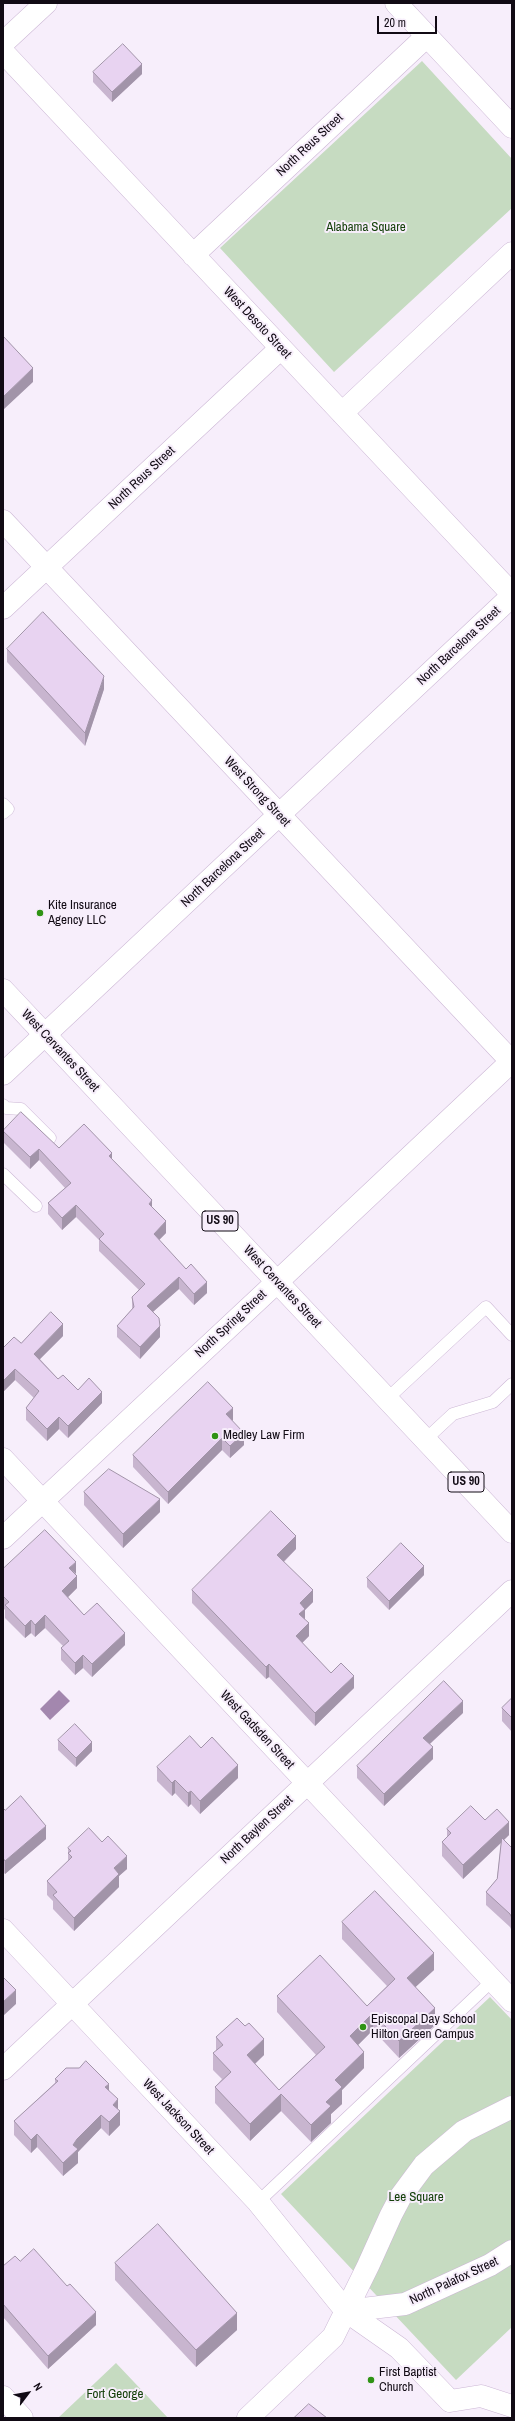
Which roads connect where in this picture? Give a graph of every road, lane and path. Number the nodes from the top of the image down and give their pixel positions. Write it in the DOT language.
graph roads {
  1 [pos="46,3"];
  2 [pos="396,3"];
  3 [pos="427,36"];
  4 [pos="3,43"];
  5 [pos="3,52"];
  6 [pos="512,127"];
  7 [pos="512,252"];
  8 [pos="194,255"];
  9 [pos="281,348"];
  10 [pos="342,413"];
  11 [pos="3,521"];
  12 [pos="46,568"];
  13 [pos="512,595"];
  14 [pos="3,608"];
  15 [pos="3,804"];
  16 [pos="3,813"];
  17 [pos="279,815"];
  18 [pos="3,990"];
  19 [pos="45,1034"];
  20 [pos="512,1061"];
  21 [pos="3,1074"];
  22 [pos="3,1105"];
  23 [pos="50,1138"];
  24 [pos="3,1174"];
  25 [pos="36,1206"];
  26 [pos="277,1282"];
  27 [pos="512,1335"];
  28 [pos="512,1384"];
  29 [pos="387,1399"];
  30 [pos="425,1440"];
  31 [pos="3,1459"];
  32 [pos="42,1501"];
  33 [pos="512,1532"];
  34 [pos="3,1538"];
  35 [pos="512,1591"];
  36 [pos="307,1783"];
  37 [pos="3,1930"];
  38 [pos="492,1980"];
  39 [pos="512,2001"];
  40 [pos="73,2004"];
  41 [pos="3,2069"];
  42 [pos="512,2108"];
  43 [pos="258,2202"];
  44 [pos="512,2251"];
  45 [pos="346,2311"];
  46 [pos="3,2397"];
  47 [pos="512,2406"];
  48 [pos="22,2418"];
  49 [pos="248,2418"];
  1 -- 4 [label="street"];
  2 -- 3 [label="street"];
  3 -- 6 [label="street"];
  3 -- 8 [label="street, North Reus Street"];
  5 -- 8 [label="street, West Desoto Street"];
  7 -- 10 [label="street"];
  8 -- 9 [label="street, West Desoto Street"];
  9 -- 10 [label="street, West Desoto Street"];
  9 -- 12 [label="street, North Reus Street"];
  10 -- 13 [label="street, West Desoto Street"];
  11 -- 12 [label="street, West Strong Street"];
  12 -- 14 [label="street, North Reus Street"];
  12 -- 17 [label="street, West Strong Street"];
  13 -- 17 [label="street, North Barcelona Street"];
  15 -- 16 [label="lane"];
  17 -- 19 [label="street, North Barcelona Street"];
  17 -- 20 [label="street, West Strong Street"];
  18 -- 19 [label="street, West Cervantes Street / US 90"];
  19 -- 21 [label="street, North Barcelona Street"];
  19 -- 26 [label="street, West Cervantes Street / US 90"];
  20 -- 26 [label="street, North Spring Street"];
  22 -- 23 [label="lane"];
  24 -- 25 [label="lane"];
  26 -- 29 [label="street, West Cervantes Street / US 90"];
  26 -- 32 [label="street, North Spring Street"];
  27 -- 29 [label="lane"];
  28 -- 30 [label="lane"];
  29 -- 30 [label="street, West Cervantes Street / US 90"];
  30 -- 33 [label="street, West Cervantes Street / US 90"];
  31 -- 32 [label="street, West Gadsden Street"];
  32 -- 34 [label="street, North Spring Street"];
  32 -- 36 [label="street, West Gadsden Street"];
  35 -- 36 [label="street, North Baylen Street"];
  36 -- 38 [label="street, West Gadsden Street"];
  36 -- 40 [label="street, North Baylen Street"];
  37 -- 40 [label="street, West Jackson Street"];
  38 -- 39 [label="street, West Gadsden Street"];
  38 -- 43 [label="lane"];
  40 -- 41 [label="street, North Baylen Street"];
  40 -- 43 [label="street, West Jackson Street"];
  42 -- 45 [label="street"];
  43 -- 45 [label="street, West Jackson Street"];
  44 -- 45 [label="street, North Palafox Street"];
  45 -- 47 [label="street, West Jackson Street"];
  45 -- 49 [label="street"];
  46 -- 48 [label="street"];
}
